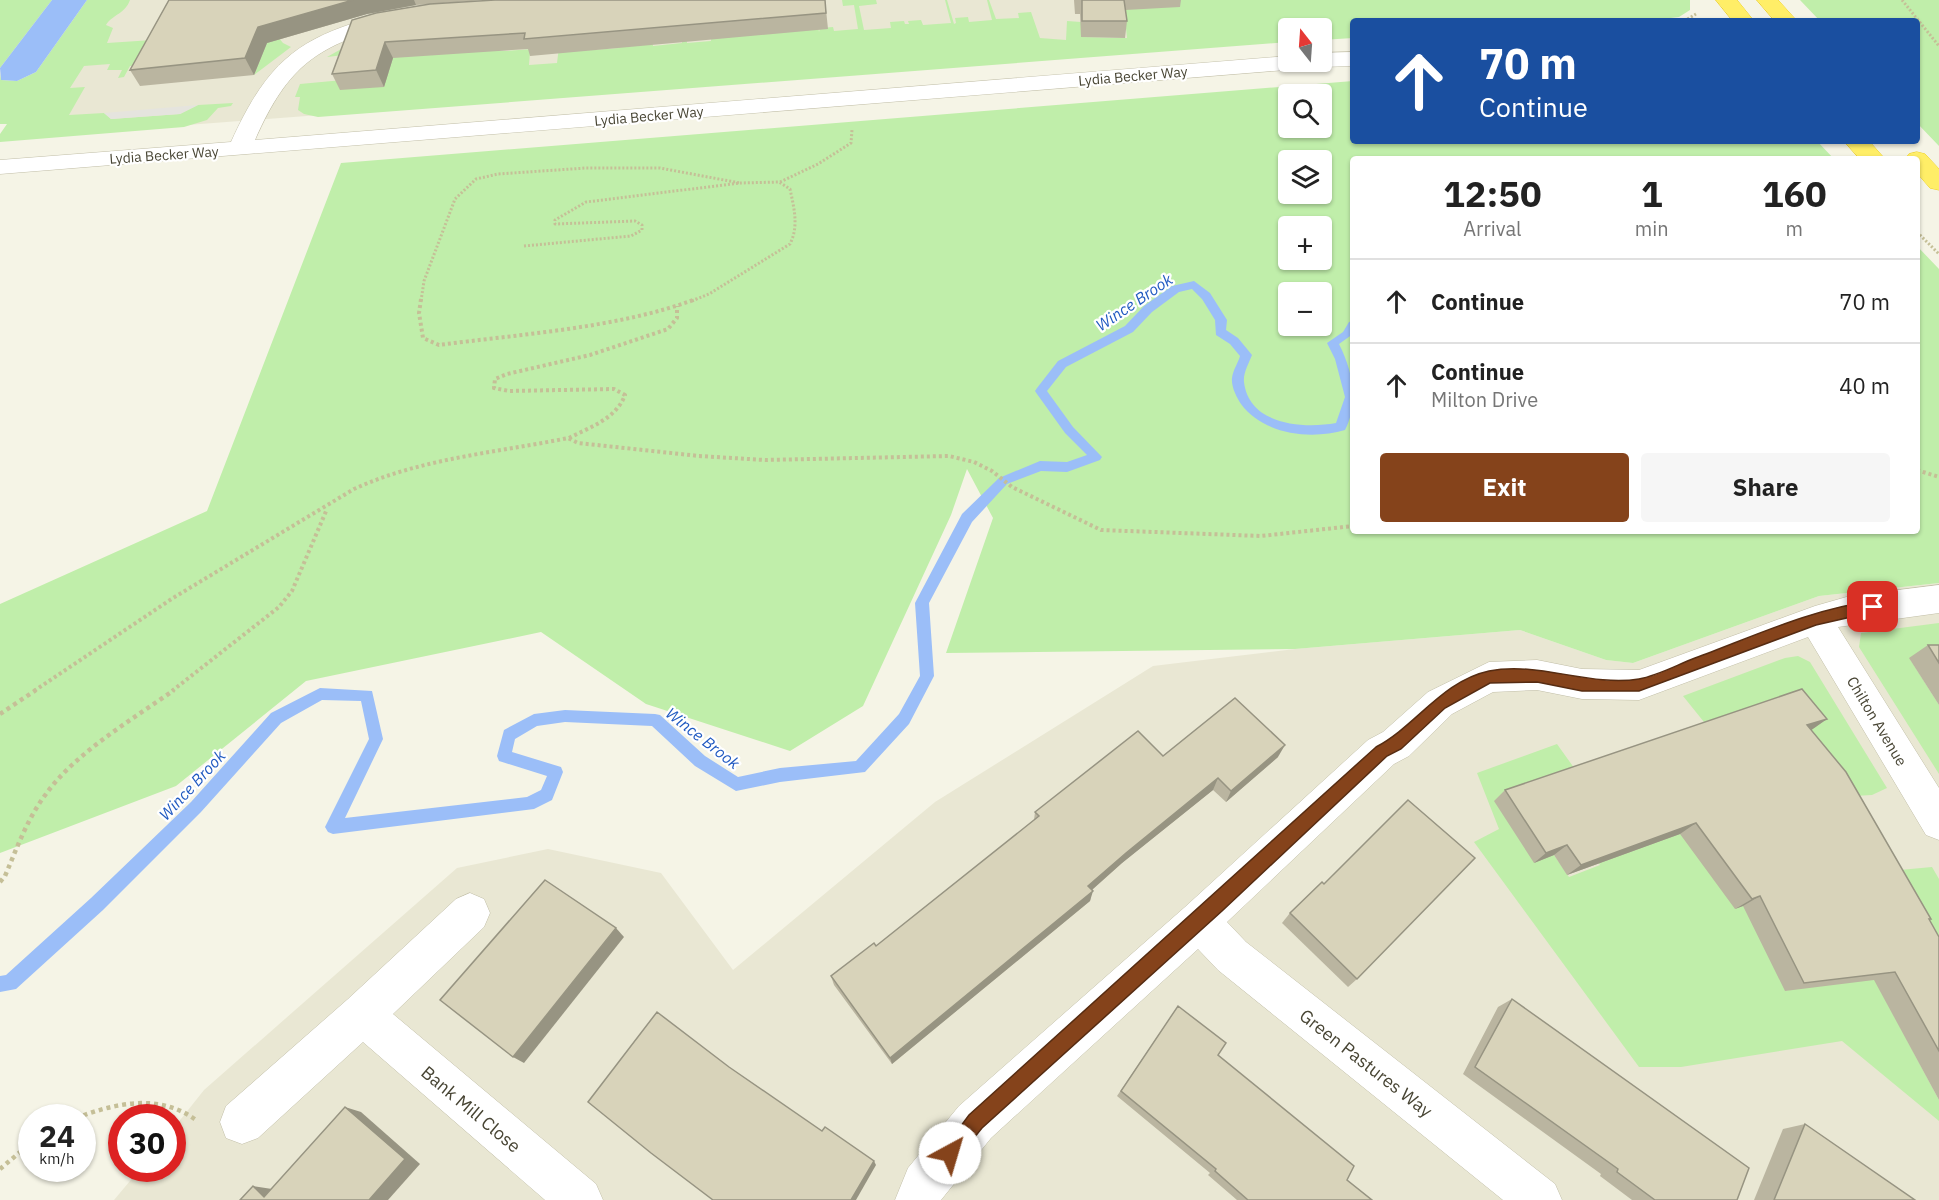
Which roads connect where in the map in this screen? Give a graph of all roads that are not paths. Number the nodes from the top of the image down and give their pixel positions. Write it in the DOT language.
graph roads {
  1 [pos="1726,0"];
  2 [pos="1767,0"];
  3 [pos="408,15"];
  4 [pos="1741,18"];
  5 [pos="1784,18"];
  6 [pos="1350,59"];
  7 [pos="1332,60"];
  8 [pos="1278,64"];
  9 [pos="1859,144"];
  10 [pos="1903,144"];
  11 [pos="239,149"];
  12 [pos="1870,156"];
  13 [pos="1914,156"];
  14 [pos="1920,165"];
  15 [pos="0,167"];
  16 [pos="1933,192"];
  17 [pos="1939,599"];
  18 [pos="1815,620"];
  19 [pos="1939,822"];
  20 [pos="470,913"];
  21 [pos="1199,921"];
  22 [pos="363,1014"];
  23 [pos="222,1124"];
  24 [pos="580,1200"];
  25 [pos="918,1200"];
  26 [pos="1539,1200"];
  1 -- 4 [label="highway"];
  2 -- 5 [label="highway"];
  3 -- 11 [label="street"];
  6 -- 7 [label="street"];
  8 -- 11 [label="street, Lydia Becker Way"];
  9 -- 12 [label="highway"];
  10 -- 13 [label="highway"];
  11 -- 15 [label="street, Lydia Becker Way"];
  14 -- 16 [label="highway"];
  17 -- 18 [label="street"];
  18 -- 19 [label="street, Chilton Avenue"];
  18 -- 21 [label="street"];
  20 -- 22 [label="street"];
  21 -- 25 [label="street"];
  21 -- 26 [label="street, Green Pastures Way"];
  22 -- 23 [label="street"];
  22 -- 24 [label="street, Bank Mill Close"];
}
